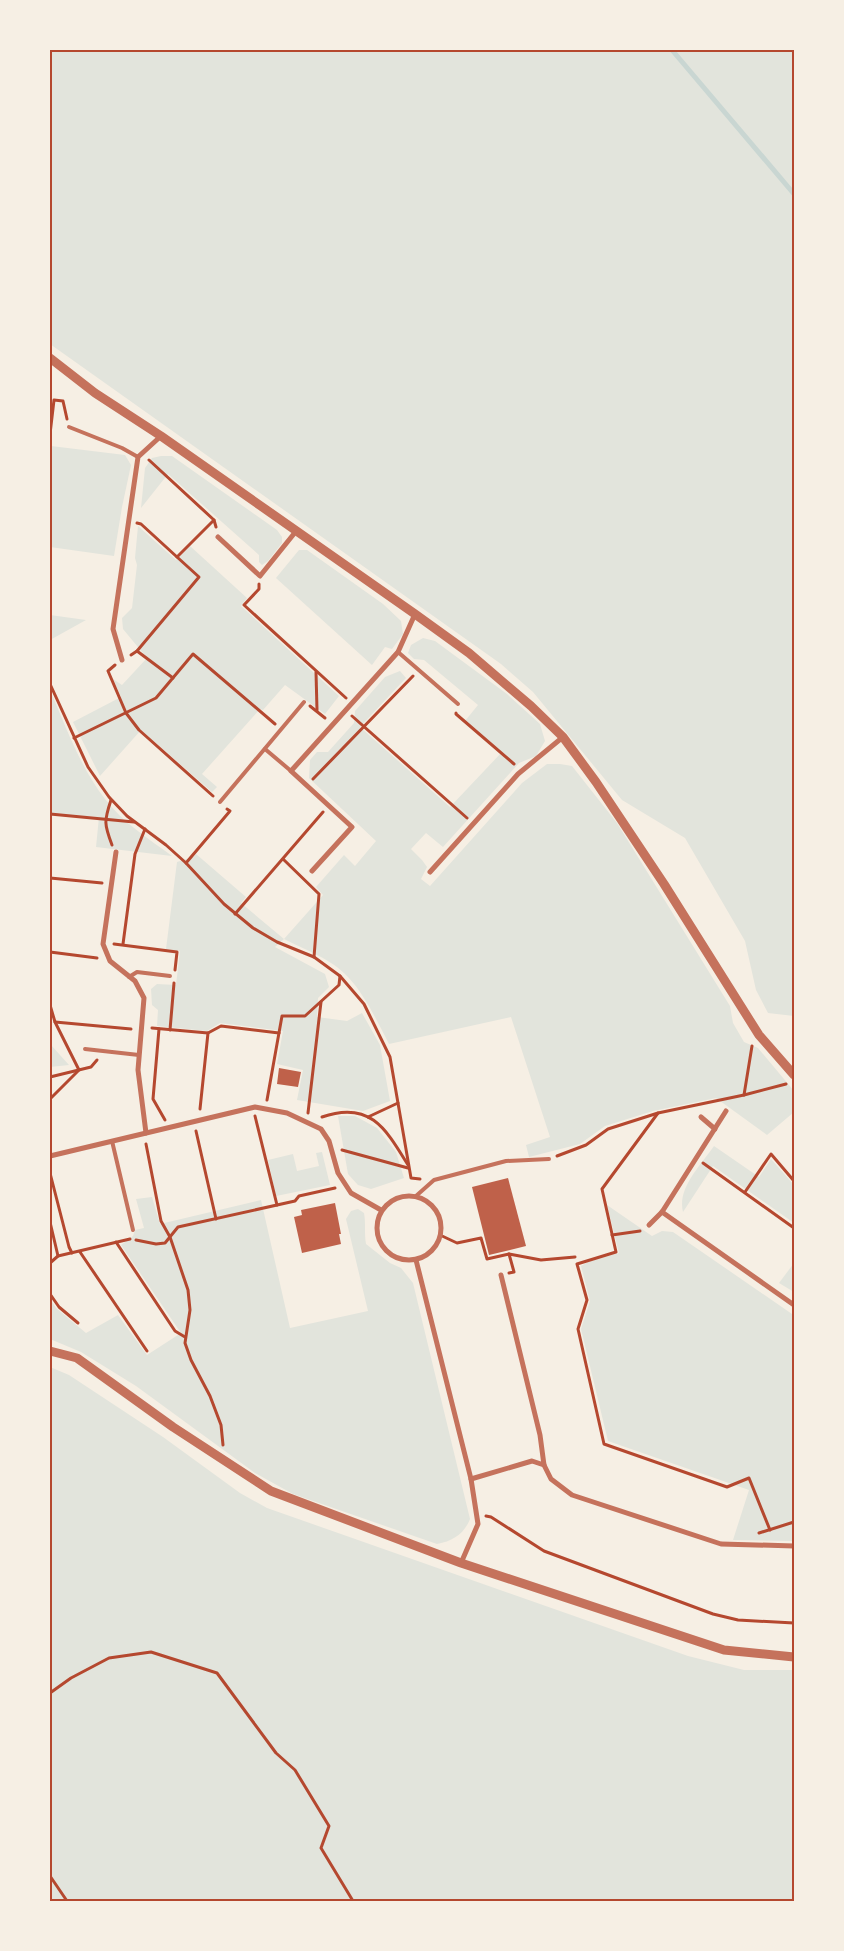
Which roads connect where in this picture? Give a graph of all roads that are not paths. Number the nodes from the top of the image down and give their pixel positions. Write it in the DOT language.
graph roads {
  1 [pos="50,358"];
  2 [pos="70,428"];
  3 [pos="161,436"];
  4 [pos="138,457"];
  5 [pos="297,530"];
  6 [pos="218,537"];
  7 [pos="415,614"];
  8 [pos="398,652"];
  9 [pos="122,660"];
  10 [pos="304,702"];
  11 [pos="458,704"];
  12 [pos="563,737"];
  13 [pos="264,749"];
  14 [pos="292,771"];
  15 [pos="220,802"];
  16 [pos="116,852"];
  17 [pos="312,871"];
  18 [pos="430,872"];
  19 [pos="170,976"];
  20 [pos="129,977"];
  21 [pos="85,1049"];
  22 [pos="139,1056"];
  23 [pos="794,1075"];
  24 [pos="726,1111"];
  25 [pos="701,1117"];
  26 [pos="715,1129"];
  27 [pos="146,1133"];
  28 [pos="112,1141"];
  29 [pos="50,1155"];
  30 [pos="549,1158"];
  31 [pos="416,1196"];
  32 [pos="381,1210"];
  33 [pos="662,1212"];
  34 [pos="650,1226"];
  35 [pos="133,1230"];
  36 [pos="416,1260"];
  37 [pos="501,1275"];
  38 [pos="794,1304"];
  39 [pos="50,1351"];
  40 [pos="544,1465"];
  41 [pos="470,1478"];
  42 [pos="794,1546"];
  43 [pos="461,1563"];
  44 [pos="794,1657"];
  1 -- 3 [label="street"];
  2 -- 4 [label="lane"];
  3 -- 4 [label="street"];
  3 -- 5 [label="street"];
  4 -- 9 [label="street"];
  5 -- 6 [label="street"];
  5 -- 7 [label="street"];
  7 -- 8 [label="street"];
  7 -- 12 [label="street"];
  8 -- 11 [label="lane"];
  8 -- 14 [label="street"];
  10 -- 13 [label="lane"];
  12 -- 18 [label="street"];
  12 -- 23 [label="street"];
  13 -- 14 [label="lane"];
  13 -- 15 [label="lane"];
  14 -- 17 [label="street"];
  16 -- 20 [label="street"];
  19 -- 20 [label="lane"];
  20 -- 22 [label="street"];
  21 -- 22 [label="lane"];
  22 -- 27 [label="street"];
  24 -- 26 [label="street"];
  25 -- 26 [label="street"];
  26 -- 33 [label="street"];
  27 -- 28 [label="street"];
  27 -- 32 [label="street"];
  28 -- 29 [label="street"];
  28 -- 35 [label="lane"];
  30 -- 31 [label="lane"];
  31 -- 32 [label="street"];
  31 -- 36 [label="street"];
  32 -- 36 [label="street"];
  33 -- 34 [label="street"];
  33 -- 38 [label="street"];
  36 -- 41 [label="street"];
  37 -- 40 [label="street"];
  39 -- 43 [label="street"];
  40 -- 41 [label="street"];
  40 -- 42 [label="street"];
  41 -- 43 [label="street"];
  43 -- 44 [label="street"];
}
